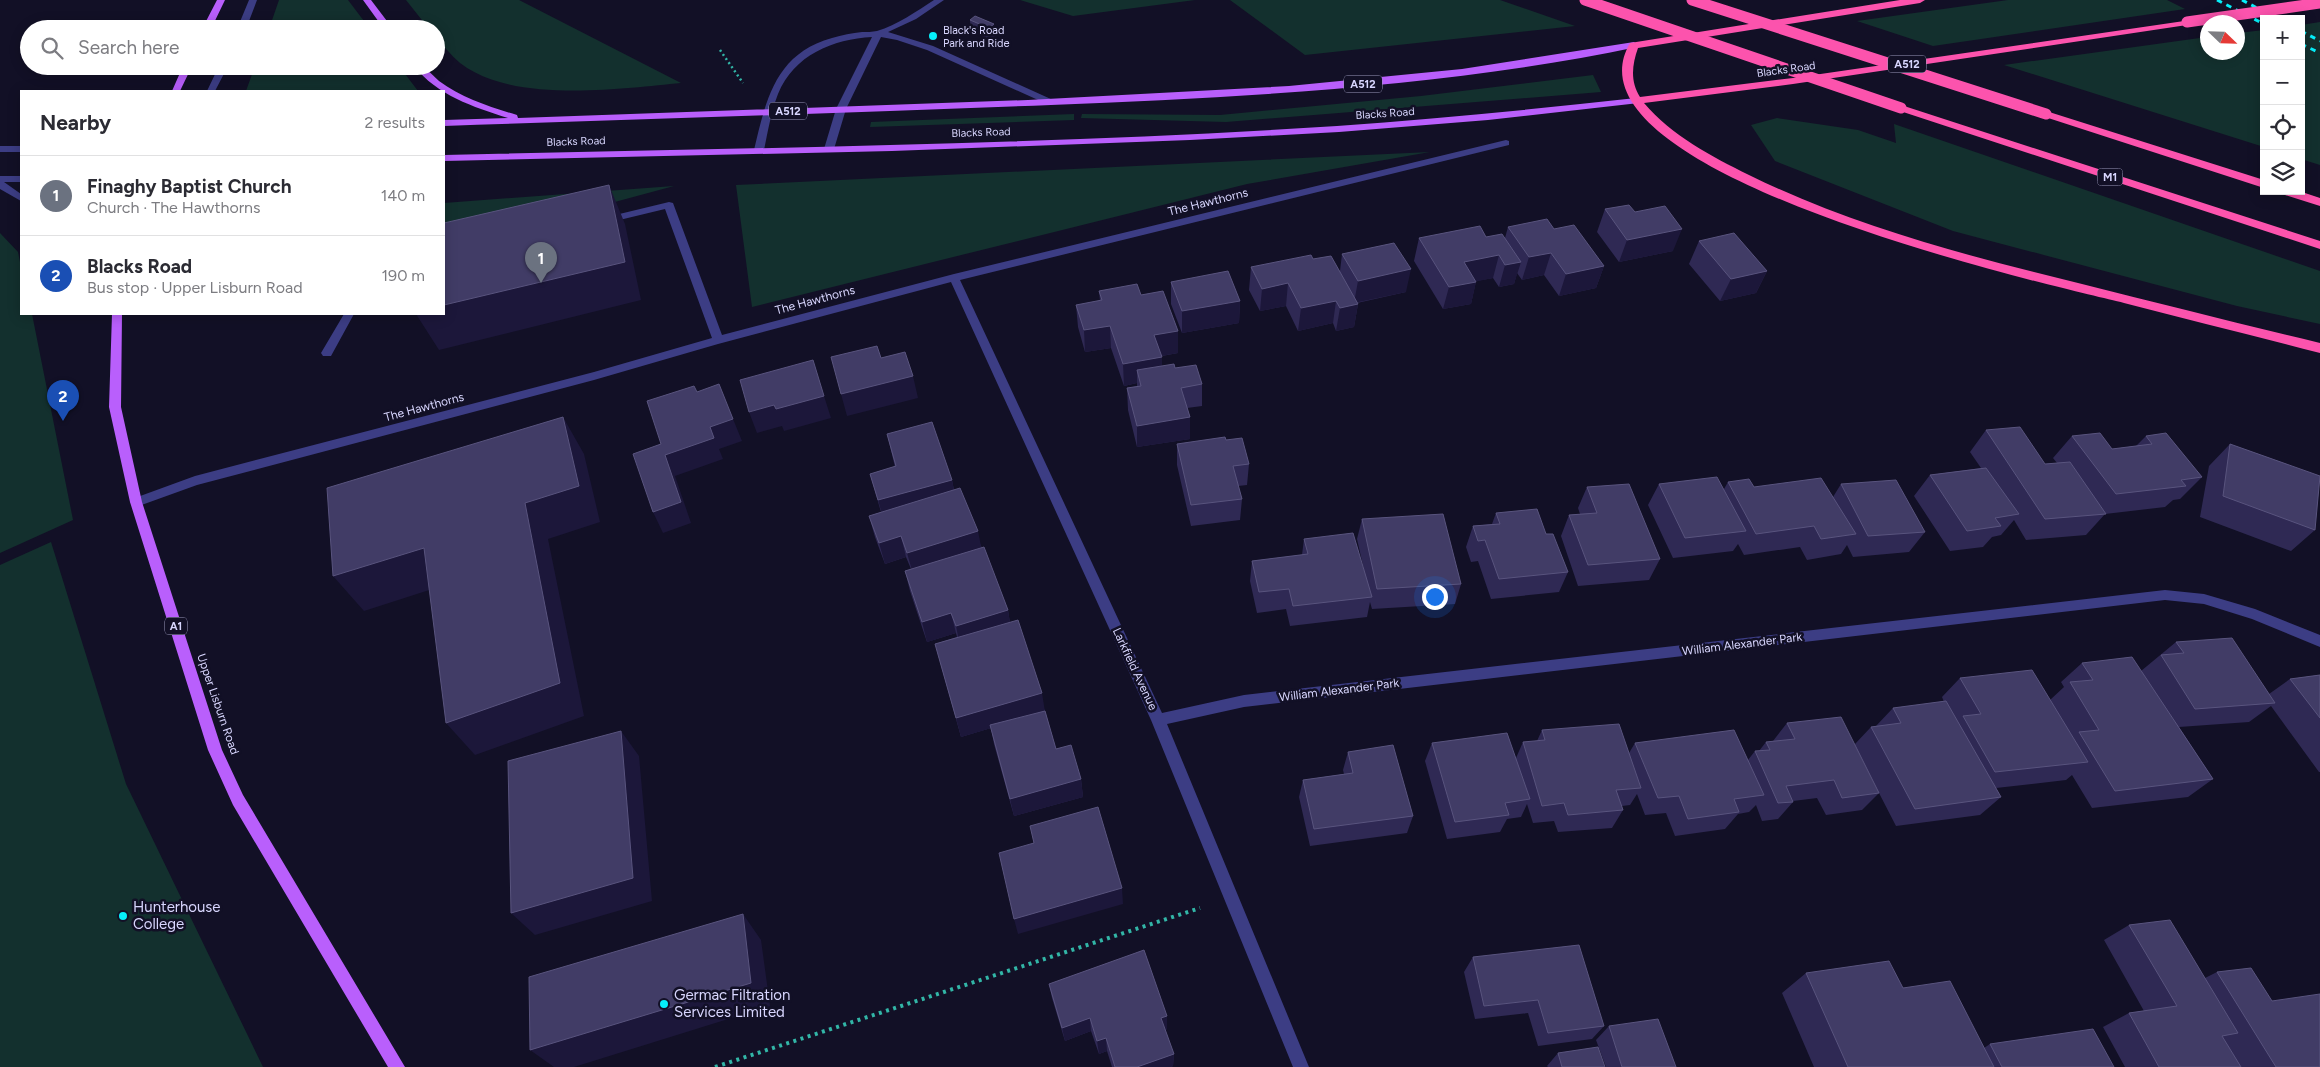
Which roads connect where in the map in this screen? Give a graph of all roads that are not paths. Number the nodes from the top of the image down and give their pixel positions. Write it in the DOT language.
graph roads {
  1 [pos="221,0"];
  2 [pos="253,0"];
  3 [pos="367,0"];
  4 [pos="940,0"];
  5 [pos="1586,0"];
  6 [pos="1692,0"];
  7 [pos="1920,0"];
  8 [pos="2320,3"];
  9 [pos="211,20"];
  10 [pos="245,20"];
  11 [pos="382,20"];
  12 [pos="878,34"];
  13 [pos="1634,45"];
  14 [pos="184,75"];
  15 [pos="219,75"];
  16 [pos="429,75"];
  17 [pos="176,90"];
  18 [pos="212,90"];
  19 [pos="1636,101"];
  20 [pos="1050,102"];
  21 [pos="841,109"];
  22 [pos="767,112"];
  23 [pos="526,120"];
  24 [pos="445,123"];
  25 [pos="1506,143"];
  26 [pos="0,149"];
  27 [pos="20,149"];
  28 [pos="829,149"];
  29 [pos="759,150"];
  30 [pos="445,158"];
  31 [pos="0,179"];
  32 [pos="20,179"];
  33 [pos="2260,183"];
  34 [pos="0,184"];
  35 [pos="2298,195"];
  36 [pos="20,197"];
  37 [pos="2320,202"];
  38 [pos="594,223"];
  39 [pos="2320,245"];
  40 [pos="954,278"];
  41 [pos="117,315"];
  42 [pos="348,315"];
  43 [pos="718,340"];
  44 [pos="2320,348"];
  45 [pos="327,353"];
  46 [pos="136,502"];
  47 [pos="2320,641"];
  48 [pos="1158,720"];
  49 [pos="398,1067"];
  50 [pos="1301,1067"];
  1 -- 9 [label="main road"];
  2 -- 10 [label="street"];
  3 -- 11 [label="main road"];
  4 -- 12 [label="street"];
  5 -- 39 [label="highway, M1, bridge"];
  6 -- 33 [label="highway, bridge"];
  7 -- 13 [label="highway, Blacks Road / A512"];
  8 -- 19 [label="highway, Blacks Road / A512, bridge"];
  12 -- 20 [label="street"];
  12 -- 21 [label="street"];
  12 -- 22 [label="street"];
  13 -- 19 [label="highway"];
  13 -- 20 [label="main road, Blacks Road / A512"];
  14 -- 17 [label="main road"];
  15 -- 18 [label="street"];
  16 -- 23 [label="main road"];
  19 -- 28 [label="main road, Blacks Road / A512"];
  19 -- 44 [label="highway"];
  20 -- 21 [label="main road, Blacks Road / A512"];
  21 -- 22 [label="main road, Blacks Road / A512"];
  21 -- 28 [label="street"];
  22 -- 23 [label="main road, Blacks Road / A512"];
  22 -- 29 [label="street"];
  23 -- 24 [label="main road, Blacks Road / A512"];
  25 -- 40 [label="street, The Hawthorns"];
  26 -- 27 [label="street"];
  28 -- 29 [label="main road, Blacks Road / A512"];
  29 -- 30 [label="main road, Blacks Road / A512"];
  31 -- 32 [label="street"];
  34 -- 36 [label="street"];
  35 -- 37 [label="highway"];
  38 -- 43 [label="street"];
  40 -- 43 [label="street, The Hawthorns"];
  40 -- 48 [label="street, Larkfield Avenue"];
  41 -- 46 [label="main road, Upper Lisburn Road / A1"];
  42 -- 45 [label="street"];
  43 -- 46 [label="street, The Hawthorns"];
  46 -- 49 [label="main road, Upper Lisburn Road / A1"];
  47 -- 48 [label="street, William Alexander Park"];
  48 -- 50 [label="street, Larkfield Avenue"];
}
